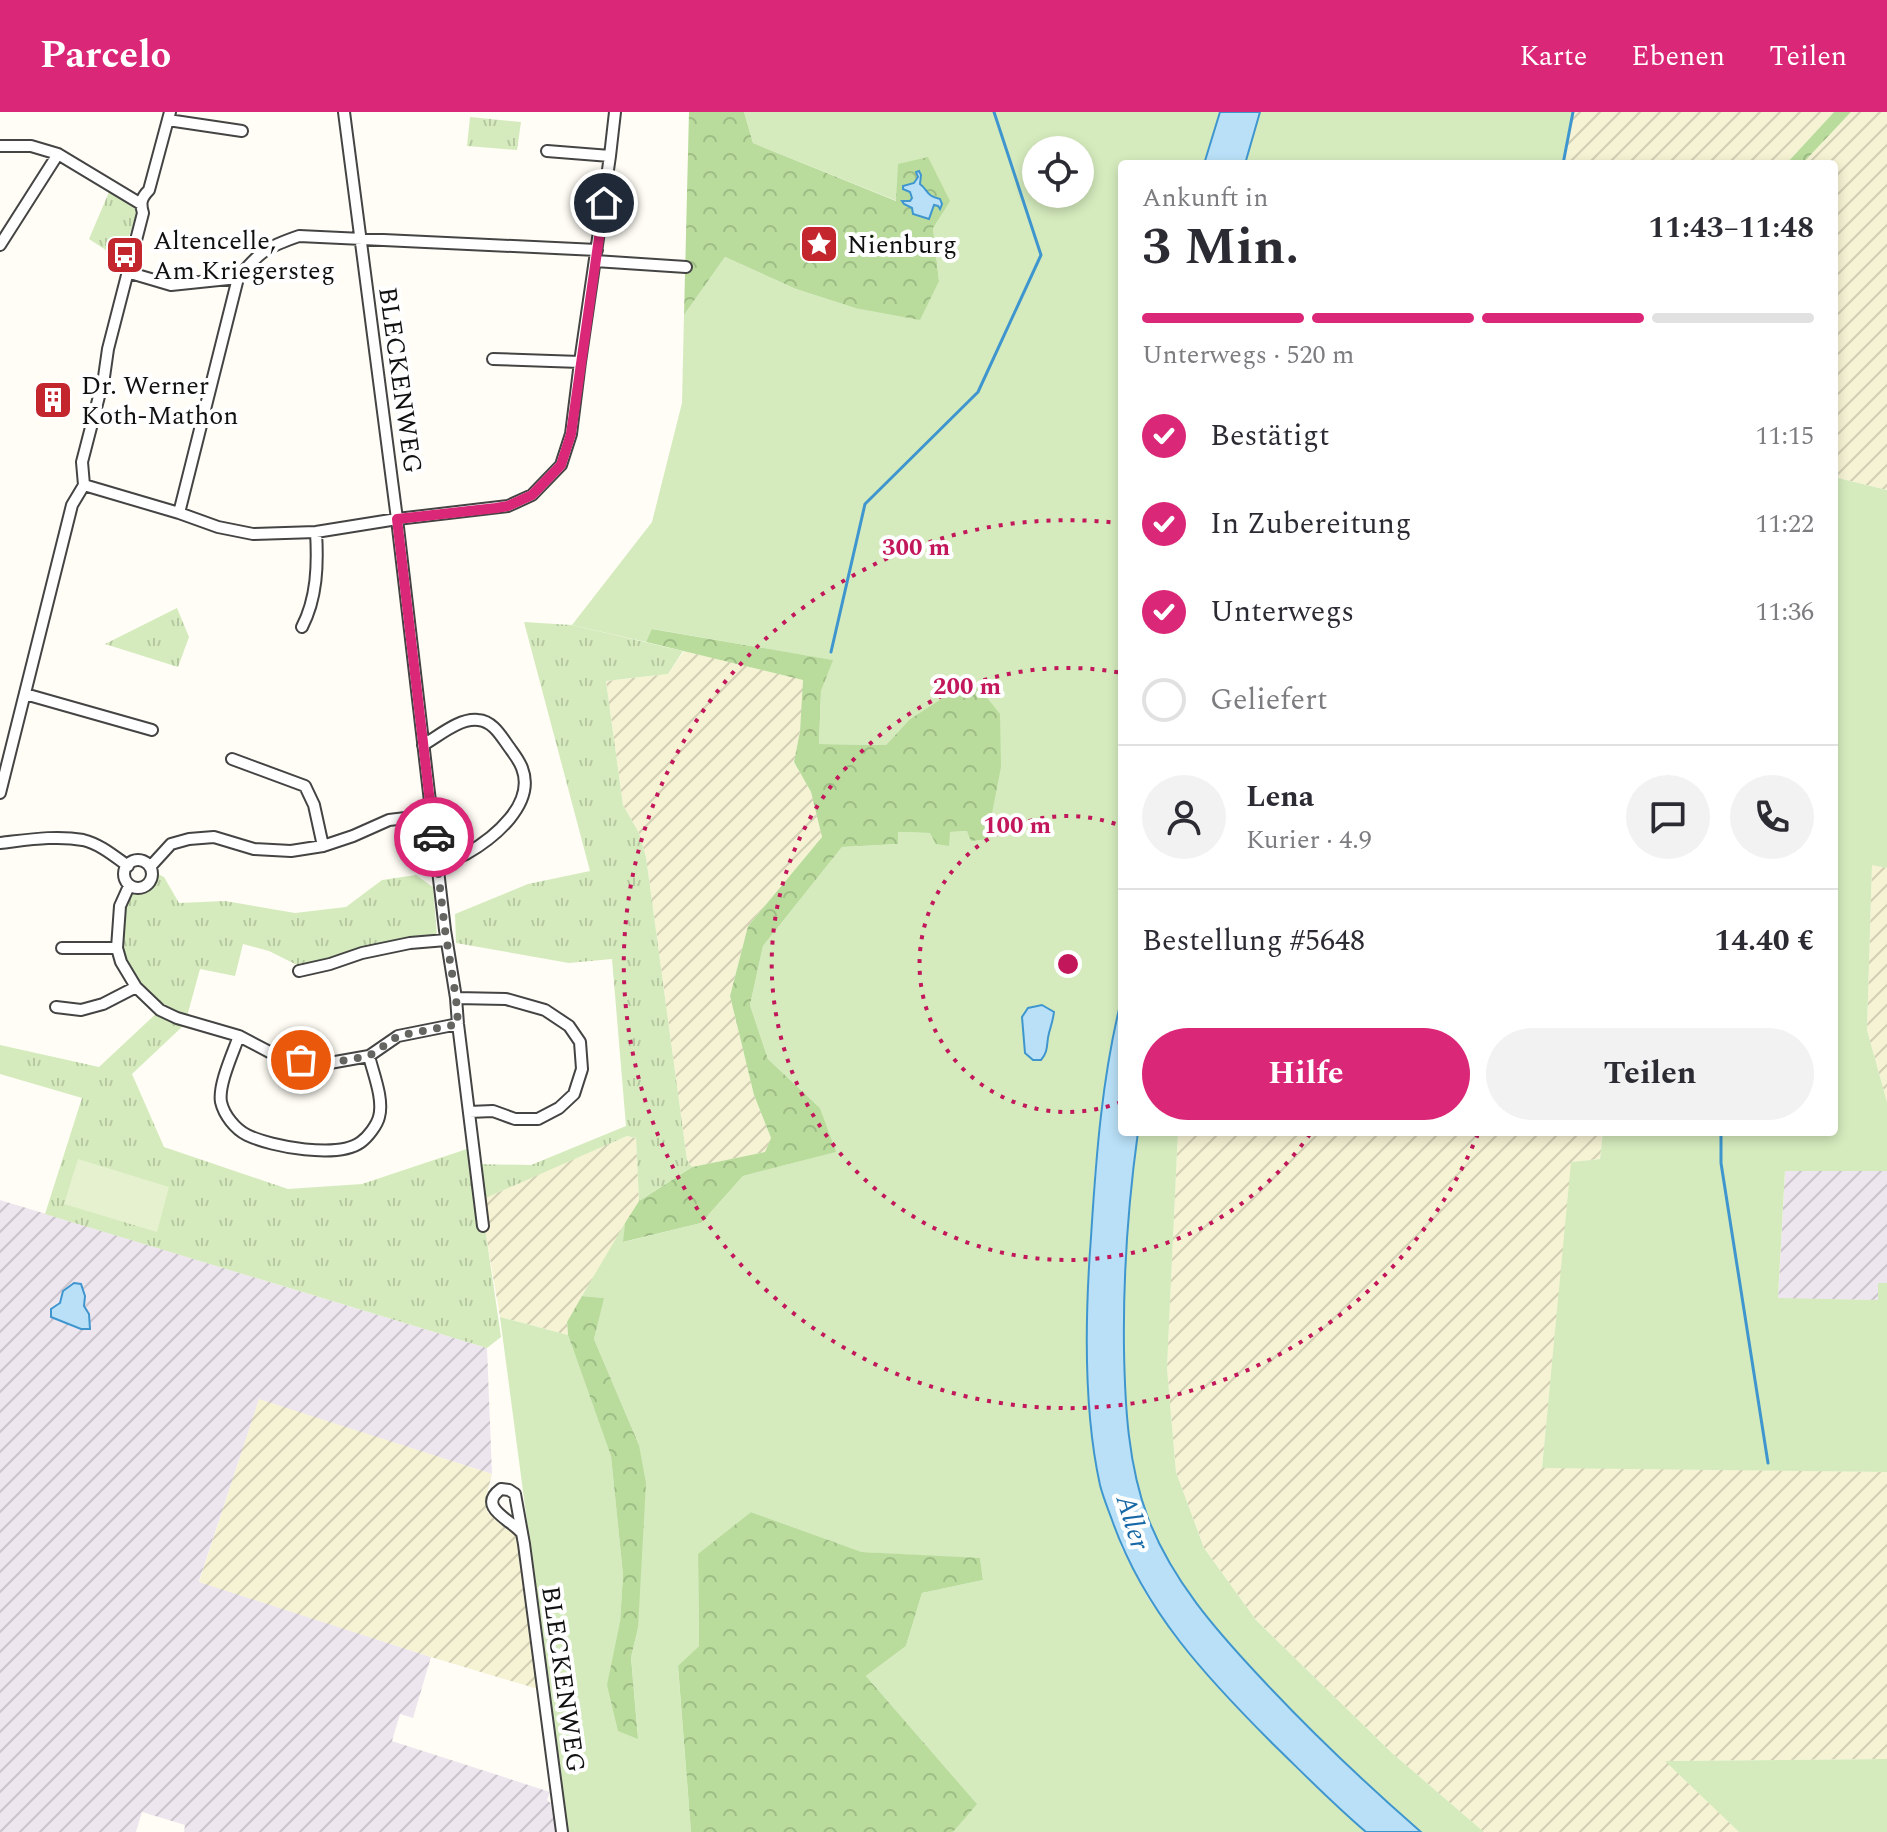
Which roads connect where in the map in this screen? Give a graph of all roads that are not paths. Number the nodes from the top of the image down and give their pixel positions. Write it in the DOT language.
graph roads {
  1 [pos="615,112"];
  2 [pos="347,113"];
  3 [pos="169,116"];
  4 [pos="242,131"];
  5 [pos="0,146"];
  6 [pos="547,151"];
  7 [pos="58,154"];
  8 [pos="610,156"];
  9 [pos="141,204"];
  10 [pos="359,238"];
  11 [pos="0,245"];
  12 [pos="596,256"];
  13 [pos="686,267"];
  14 [pos="127,272"];
  15 [pos="238,278"];
  16 [pos="493,359"];
  17 [pos="580,362"];
  18 [pos="84,485"];
  19 [pos="179,513"];
  20 [pos="397,519"];
  21 [pos="316,532"];
  22 [pos="302,627"];
  23 [pos="25,694"];
  24 [pos="152,730"];
  25 [pos="423,745"];
  26 [pos="5,752"];
  27 [pos="232,759"];
  28 [pos="0,793"];
  29 [pos="431,815"];
  30 [pos="0,843"];
  31 [pos="323,846"];
  32 [pos="438,865"];
  33 [pos="128,866"];
  34 [pos="150,867"];
  35 [pos="129,886"];
  36 [pos="446,940"];
  37 [pos="62,948"];
  38 [pos="117,948"];
  39 [pos="299,971"];
  40 [pos="136,987"];
  41 [pos="456,998"];
  42 [pos="56,1007"];
  43 [pos="458,1024"];
  44 [pos="239,1036"];
  45 [pos="369,1056"];
  46 [pos="469,1112"];
  47 [pos="483,1226"];
  48 [pos="521,1532"];
  49 [pos="562,1832"];
  1 -- 8 [label="street"];
  2 -- 10 [label="street, BLECKENWEG"];
  3 -- 4 [label="street"];
  3 -- 9 [label="street"];
  5 -- 7 [label="street"];
  6 -- 8 [label="street"];
  7 -- 9 [label="street"];
  7 -- 11 [label="street"];
  8 -- 12 [label="street"];
  9 -- 14 [label="street"];
  10 -- 12 [label="street"];
  10 -- 15 [label="street"];
  10 -- 20 [label="street, BLECKENWEG"];
  12 -- 13 [label="street"];
  12 -- 17 [label="street"];
  14 -- 15 [label="street"];
  14 -- 18 [label="street"];
  15 -- 19 [label="street"];
  16 -- 17 [label="street"];
  17 -- 20 [label="street"];
  18 -- 19 [label="street"];
  18 -- 23 [label="street"];
  19 -- 21 [label="street"];
  20 -- 21 [label="street"];
  20 -- 25 [label="street, BLECKENWEG"];
  21 -- 22 [label="street"];
  23 -- 24 [label="street"];
  23 -- 26 [label="street"];
  25 -- 29 [label="street, BLECKENWEG"];
  25 -- 32 [label="street"];
  26 -- 28 [label="street"];
  27 -- 31 [label="street"];
  29 -- 31 [label="street"];
  29 -- 32 [label="street, BLECKENWEG"];
  30 -- 33 [label="street"];
  31 -- 34 [label="street"];
  32 -- 36 [label="street, BLECKENWEG"];
  33 -- 34 [label="street"];
  33 -- 35 [label="street"];
  34 -- 35 [label="street"];
  35 -- 38 [label="street"];
  36 -- 39 [label="street"];
  36 -- 41 [label="street, BLECKENWEG"];
  37 -- 38 [label="street"];
  38 -- 40 [label="street"];
  40 -- 42 [label="street"];
  40 -- 44 [label="street"];
  41 -- 43 [label="street, BLECKENWEG"];
  41 -- 46 [label="street"];
  43 -- 45 [label="street"];
  43 -- 46 [label="street, BLECKENWEG"];
  44 -- 45 [label="street"];
  44 -- 45 [label="street"];
  46 -- 47 [label="street, BLECKENWEG"];
  48 -- 48 [label="street, BLECKENWEG"];
  48 -- 49 [label="street, BLECKENWEG"];
}
